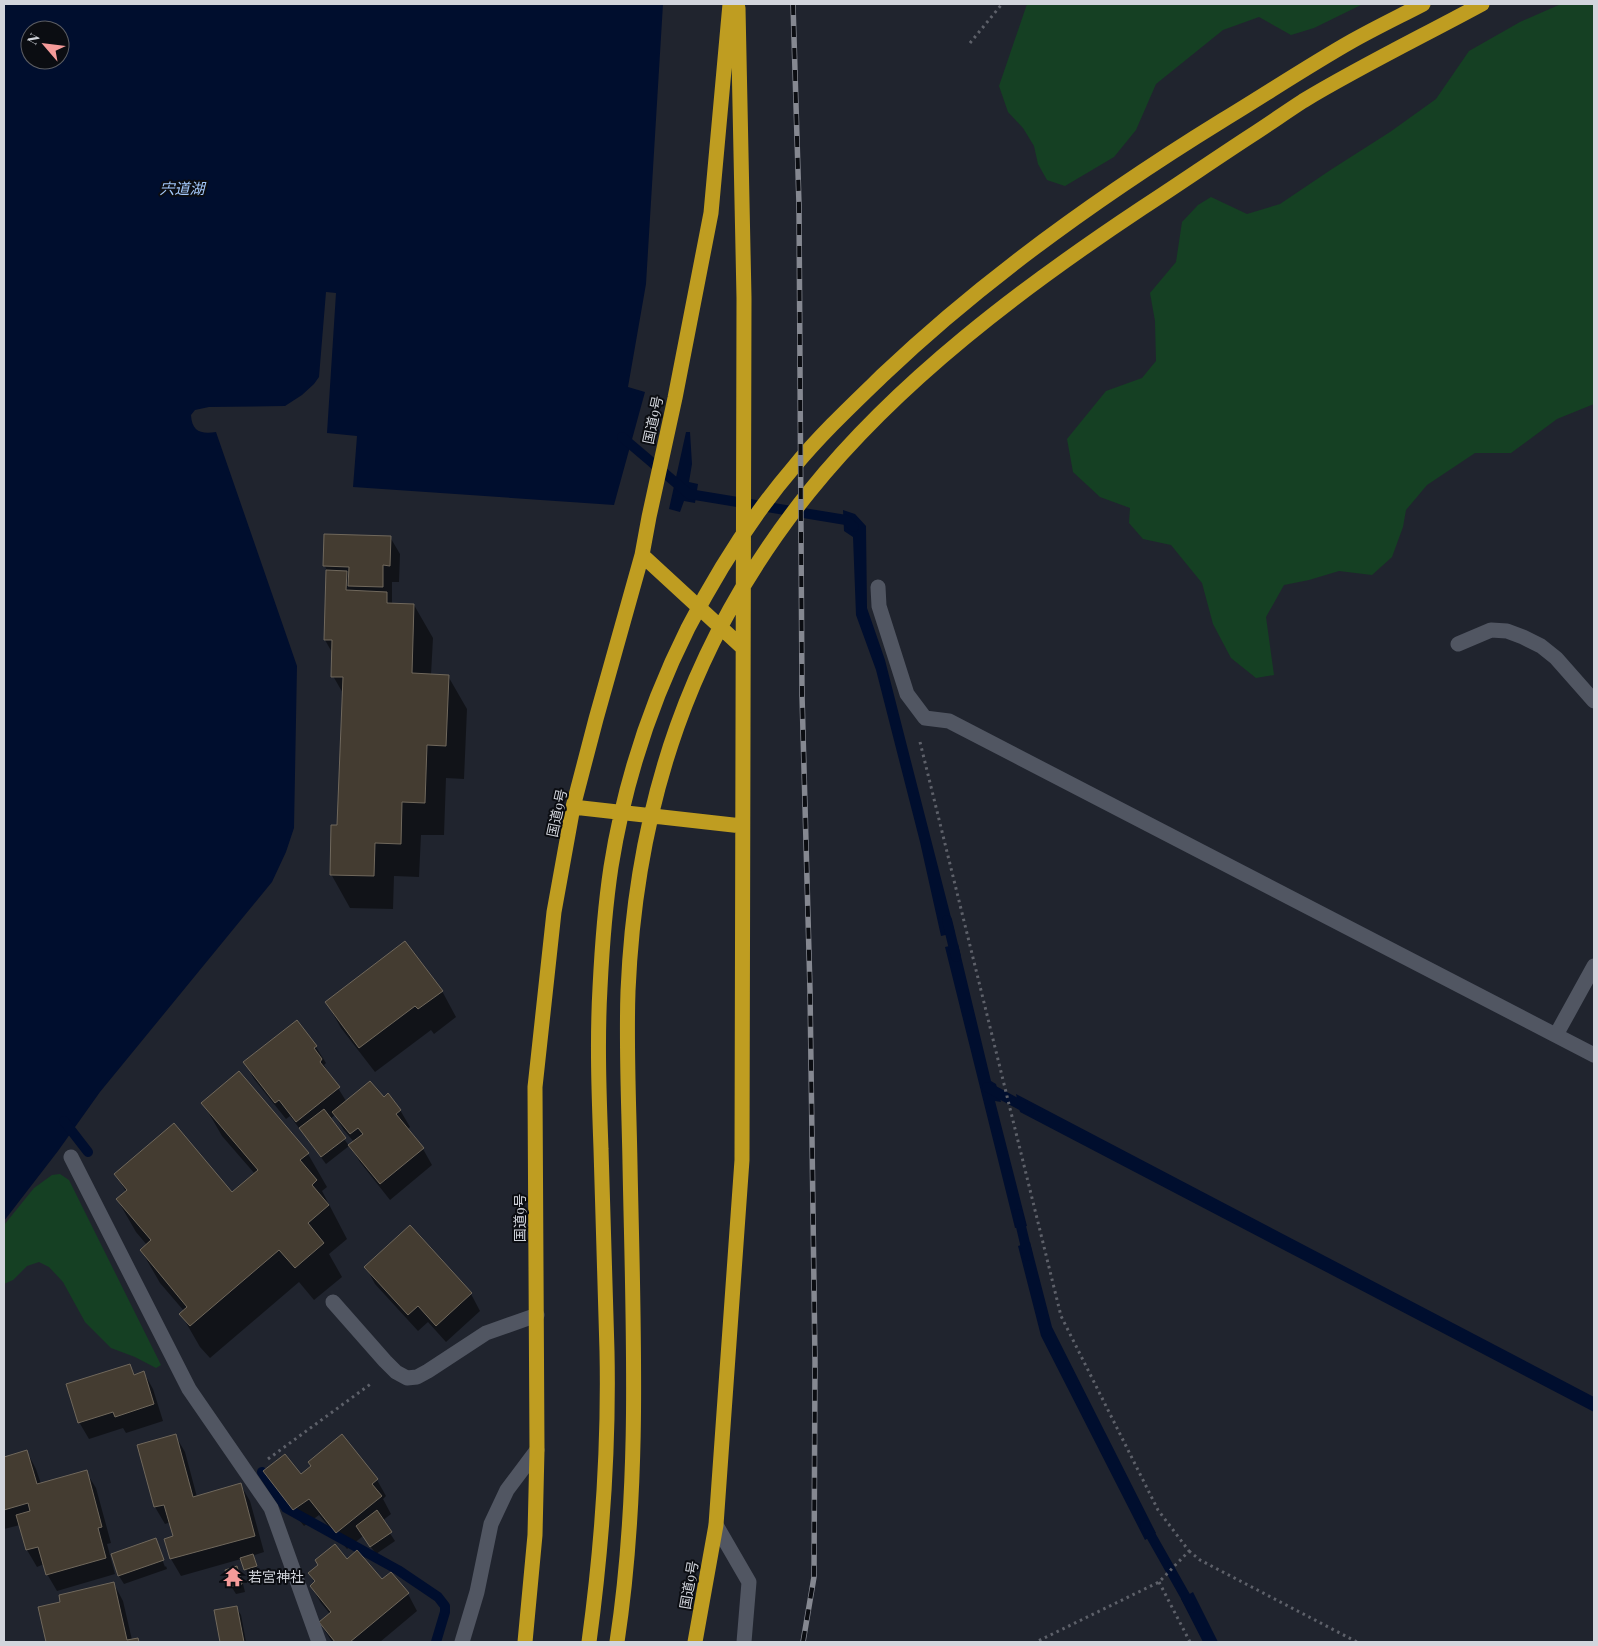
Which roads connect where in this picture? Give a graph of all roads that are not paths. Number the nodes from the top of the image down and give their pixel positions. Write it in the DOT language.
graph roads {
  1 [pos="730,4"];
  2 [pos="738,4"];
  3 [pos="1423,4"];
  4 [pos="1482,4"];
  5 [pos="642,555"];
  6 [pos="878,587"];
  7 [pos="1458,644"];
  8 [pos="743,648"];
  9 [pos="1594,701"];
  10 [pos="573,807"];
  11 [pos="742,826"];
  12 [pos="1594,966"];
  13 [pos="1556,1035"];
  14 [pos="1594,1055"];
  15 [pos="71,1157"];
  16 [pos="333,1302"];
  17 [pos="537,1314"];
  18 [pos="537,1450"];
  19 [pos="716,1525"];
  20 [pos="318,1642"];
  21 [pos="462,1642"];
  22 [pos="525,1642"];
  23 [pos="589,1642"];
  24 [pos="618,1642"];
  25 [pos="695,1642"];
  26 [pos="744,1642"];
  1 -- 5 [label="highway, 国道9号"];
  2 -- 8 [label="highway, 国道9号"];
  3 -- 23 [label="highway"];
  4 -- 24 [label="highway"];
  5 -- 8 [label="highway"];
  5 -- 10 [label="highway, 国道9号"];
  6 -- 13 [label="street"];
  7 -- 9 [label="street"];
  8 -- 11 [label="highway, 国道9号"];
  10 -- 11 [label="highway"];
  10 -- 17 [label="highway, 国道9号"];
  11 -- 19 [label="highway, 国道9号"];
  12 -- 13 [label="street"];
  13 -- 14 [label="street"];
  15 -- 20 [label="street"];
  16 -- 17 [label="street"];
  17 -- 18 [label="highway, 国道9号"];
  18 -- 21 [label="street"];
  18 -- 22 [label="highway, 国道9号"];
  19 -- 25 [label="highway, 国道9号"];
  19 -- 26 [label="street"];
}
